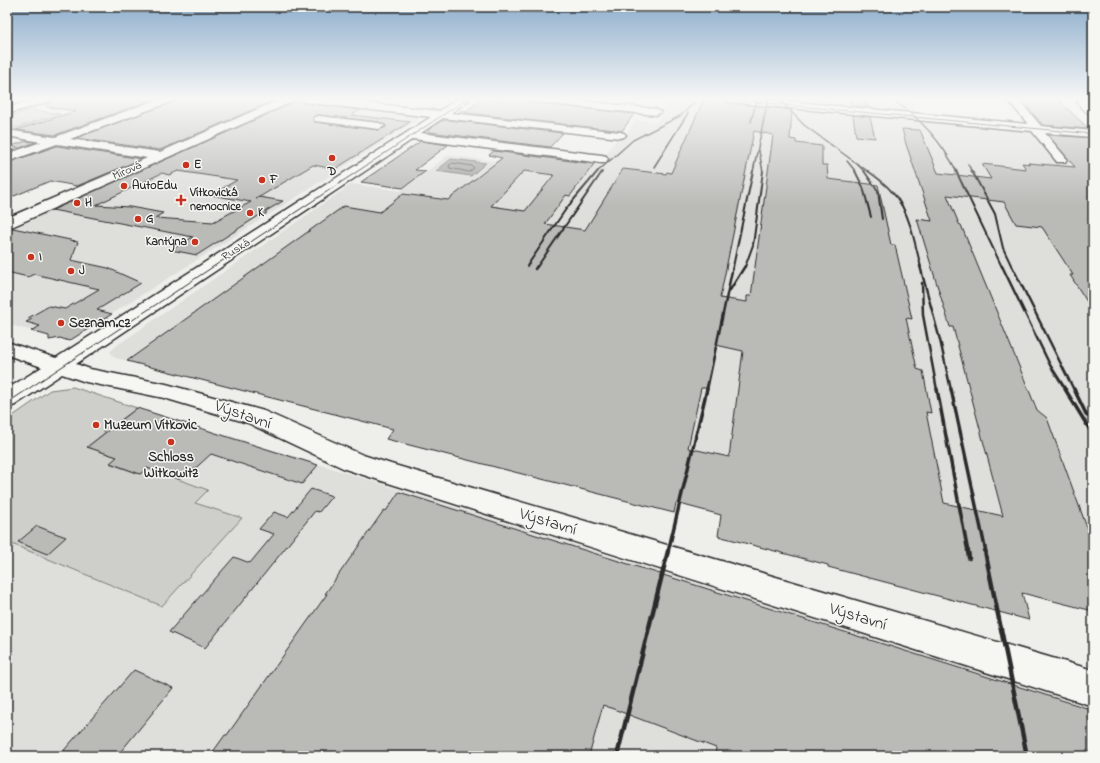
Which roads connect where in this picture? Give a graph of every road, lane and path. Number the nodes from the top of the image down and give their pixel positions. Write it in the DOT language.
graph roads {
  1 [pos="18,135"];
  2 [pos="70,135"];
  3 [pos="209,135"];
  4 [pos="410,135"];
  5 [pos="616,135"];
  6 [pos="620,135"];
  7 [pos="1041,135"];
  8 [pos="55,140"];
  9 [pos="161,156"];
  10 [pos="7,158"];
  11 [pos="602,159"];
  12 [pos="1061,159"];
  13 [pos="7,224"];
  14 [pos="7,348"];
  15 [pos="60,366"];
  16 [pos="7,400"];
  17 [pos="1093,688"];
  1 -- 8 [label="street"];
  2 -- 8 [label="street"];
  3 -- 9 [label="street, Mírová"];
  4 -- 11 [label="street"];
  4 -- 15 [label="street, Ruská"];
  5 -- 6 [label="street"];
  7 -- 12 [label="street"];
  8 -- 9 [label="street"];
  8 -- 10 [label="street"];
  9 -- 13 [label="street, Mírová"];
  14 -- 15 [label="street, Výstavní"];
  15 -- 16 [label="street, Ruská"];
  15 -- 17 [label="street, Výstavní"];
}
